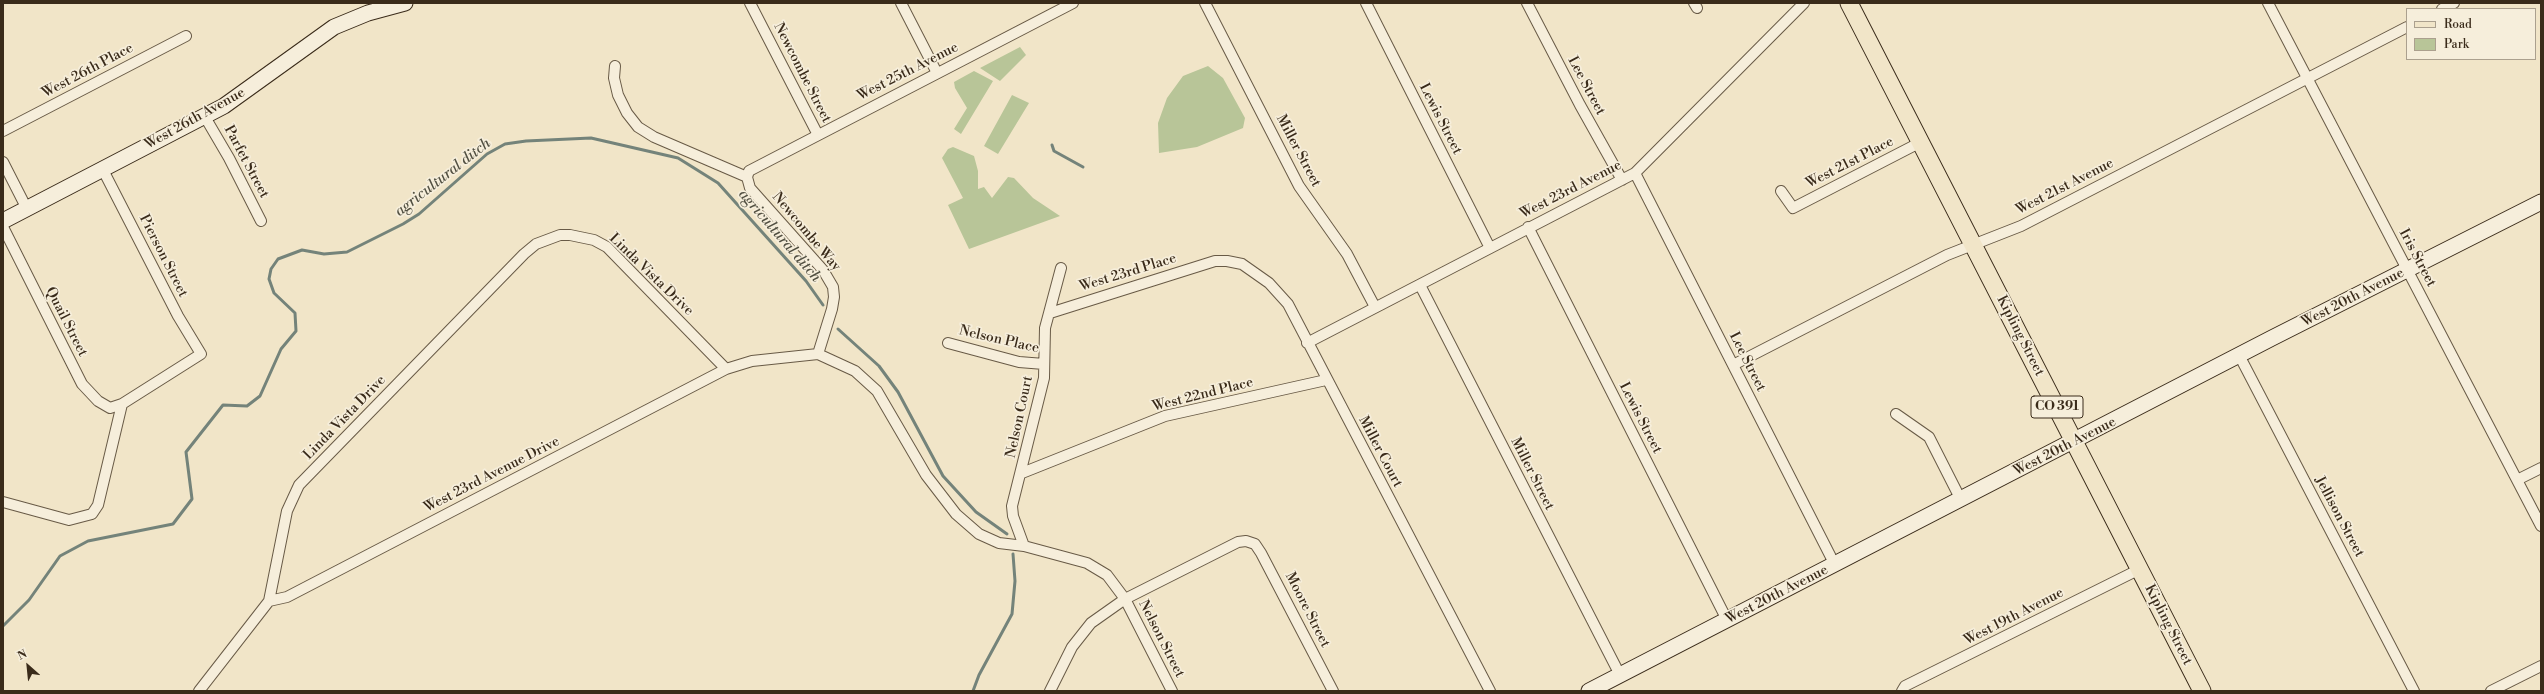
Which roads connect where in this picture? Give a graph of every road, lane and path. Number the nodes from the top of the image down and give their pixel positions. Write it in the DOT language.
graph roads {
  1 [pos="405,3"];
  2 [pos="750,3"];
  3 [pos="902,3"];
  4 [pos="1074,3"];
  5 [pos="1205,3"];
  6 [pos="1366,3"];
  7 [pos="1527,3"];
  8 [pos="1804,3"];
  9 [pos="1849,3"];
  10 [pos="2268,3"];
  11 [pos="2454,3"];
  12 [pos="1055,7"];
  13 [pos="2444,8"];
  14 [pos="2406,28"];
  15 [pos="186,36"];
  16 [pos="615,66"];
  17 [pos="937,73"];
  18 [pos="2307,78"];
  19 [pos="205,117"];
  20 [pos="3,131"];
  21 [pos="818,135"];
  22 [pos="1921,142"];
  23 [pos="3,162"];
  24 [pos="103,170"];
  25 [pos="1634,173"];
  26 [pos="747,177"];
  27 [pos="1622,180"];
  28 [pos="1781,191"];
  29 [pos="2541,202"];
  30 [pos="27,209"];
  31 [pos="3,221"];
  32 [pos="261,221"];
  33 [pos="3,227"];
  34 [pos="1528,227"];
  35 [pos="1973,244"];
  36 [pos="1490,248"];
  37 [pos="1215,261"];
  38 [pos="1061,268"];
  39 [pos="2408,270"];
  40 [pos="1420,285"];
  41 [pos="1375,307"];
  42 [pos="1050,313"];
  43 [pos="948,343"];
  44 [pos="1308,343"];
  45 [pos="818,354"];
  46 [pos="2239,355"];
  47 [pos="1044,364"];
  48 [pos="1733,365"];
  49 [pos="726,369"];
  50 [pos="1326,380"];
  51 [pos="122,404"];
  52 [pos="1896,414"];
  53 [pos="2074,442"];
  54 [pos="2541,468"];
  55 [pos="1022,473"];
  56 [pos="2518,479"];
  57 [pos="1962,500"];
  58 [pos="3,502"];
  59 [pos="2541,526"];
  60 [pos="1024,546"];
  61 [pos="1835,565"];
  62 [pos="2140,569"];
  63 [pos="1125,599"];
  64 [pos="270,601"];
  65 [pos="1727,620"];
  66 [pos="2541,666"];
  67 [pos="1620,675"];
  68 [pos="199,691"];
  69 [pos="1050,691"];
  70 [pos="1172,691"];
  71 [pos="1332,691"];
  72 [pos="1490,691"];
  73 [pos="1589,691"];
  74 [pos="1902,691"];
  75 [pos="2202,691"];
  76 [pos="2414,691"];
  77 [pos="2491,691"];
  1 -- 19 [label="street, West 26th Avenue"];
  2 -- 21 [label="street, Newcombe Street"];
  3 -- 17 [label="street"];
  4 -- 12 [label="street, West 25th Avenue"];
  5 -- 41 [label="street, Miller Street"];
  6 -- 36 [label="street, Lewis Street"];
  7 -- 27 [label="street, Lee Street"];
  8 -- 25 [label="street, West 23rd Avenue"];
  9 -- 22 [label="main road, Kipling Street / CO 391"];
  10 -- 18 [label="street, Iris Street"];
  11 -- 13 [label="street"];
  12 -- 17 [label="street, West 25th Avenue"];
  14 -- 18 [label="street, West 21st Avenue"];
  15 -- 20 [label="street, West 26th Place"];
  16 -- 26 [label="street"];
  17 -- 21 [label="street, West 25th Avenue"];
  18 -- 35 [label="street, West 21st Avenue"];
  18 -- 39 [label="street, Iris Street"];
  19 -- 24 [label="street, West 26th Avenue"];
  19 -- 32 [label="street, Parfet Street"];
  21 -- 26 [label="street, West 25th Avenue"];
  22 -- 28 [label="street, West 21st Place"];
  22 -- 35 [label="main road, Kipling Street / CO 391"];
  23 -- 30 [label="street"];
  24 -- 30 [label="street, West 26th Avenue"];
  24 -- 51 [label="street, Pierson Street"];
  25 -- 27 [label="street, West 23rd Avenue"];
  25 -- 48 [label="street, Lee Street"];
  26 -- 45 [label="street, Newcombe Way"];
  27 -- 34 [label="street, West 23rd Avenue"];
  29 -- 39 [label="street, West 20th Avenue"];
  30 -- 31 [label="street, West 26th Avenue"];
  33 -- 51 [label="street, Quail Street"];
  34 -- 36 [label="street, West 23rd Avenue"];
  34 -- 65 [label="street, Lewis Street"];
  35 -- 48 [label="street, West 21st Avenue"];
  35 -- 53 [label="main road, Kipling Street / CO 391"];
  36 -- 40 [label="street, West 23rd Avenue"];
  37 -- 42 [label="street, West 23rd Place"];
  37 -- 44 [label="street, Miller Court"];
  38 -- 42 [label="street, Nelson Court"];
  39 -- 46 [label="street, West 20th Avenue"];
  39 -- 56 [label="street, Iris Street"];
  40 -- 41 [label="street, West 23rd Avenue"];
  40 -- 67 [label="street, Miller Street"];
  41 -- 44 [label="street, West 23rd Avenue"];
  42 -- 47 [label="street, Nelson Court"];
  43 -- 47 [label="street, Nelson Place"];
  44 -- 50 [label="street, Miller Court"];
  45 -- 49 [label="street"];
  45 -- 60 [label="street"];
  46 -- 53 [label="street, West 20th Avenue"];
  46 -- 76 [label="street, Jellison Street"];
  47 -- 55 [label="street, Nelson Court"];
  48 -- 61 [label="street, Lee Street"];
  49 -- 64 [label="street, West 23rd Avenue Drive"];
  49 -- 64 [label="street, Linda Vista Drive"];
  50 -- 55 [label="street, West 22nd Place"];
  50 -- 72 [label="street, Miller Court"];
  51 -- 58 [label="street"];
  52 -- 57 [label="street"];
  53 -- 57 [label="street, West 20th Avenue"];
  53 -- 62 [label="main road, Kipling Street / CO 391"];
  54 -- 56 [label="street"];
  55 -- 60 [label="street, Nelson Court"];
  56 -- 59 [label="street, Iris Street"];
  57 -- 61 [label="street, West 20th Avenue"];
  60 -- 63 [label="street"];
  61 -- 65 [label="street, West 20th Avenue"];
  62 -- 74 [label="street, West 19th Avenue"];
  62 -- 75 [label="main road, Kipling Street / CO 391"];
  63 -- 69 [label="street"];
  63 -- 70 [label="street, Nelson Street"];
  63 -- 71 [label="street, Moore Street"];
  64 -- 68 [label="street, Linda Vista Drive"];
  65 -- 67 [label="street, West 20th Avenue"];
  66 -- 77 [label="street"];
  67 -- 73 [label="street, West 20th Avenue"];
}
